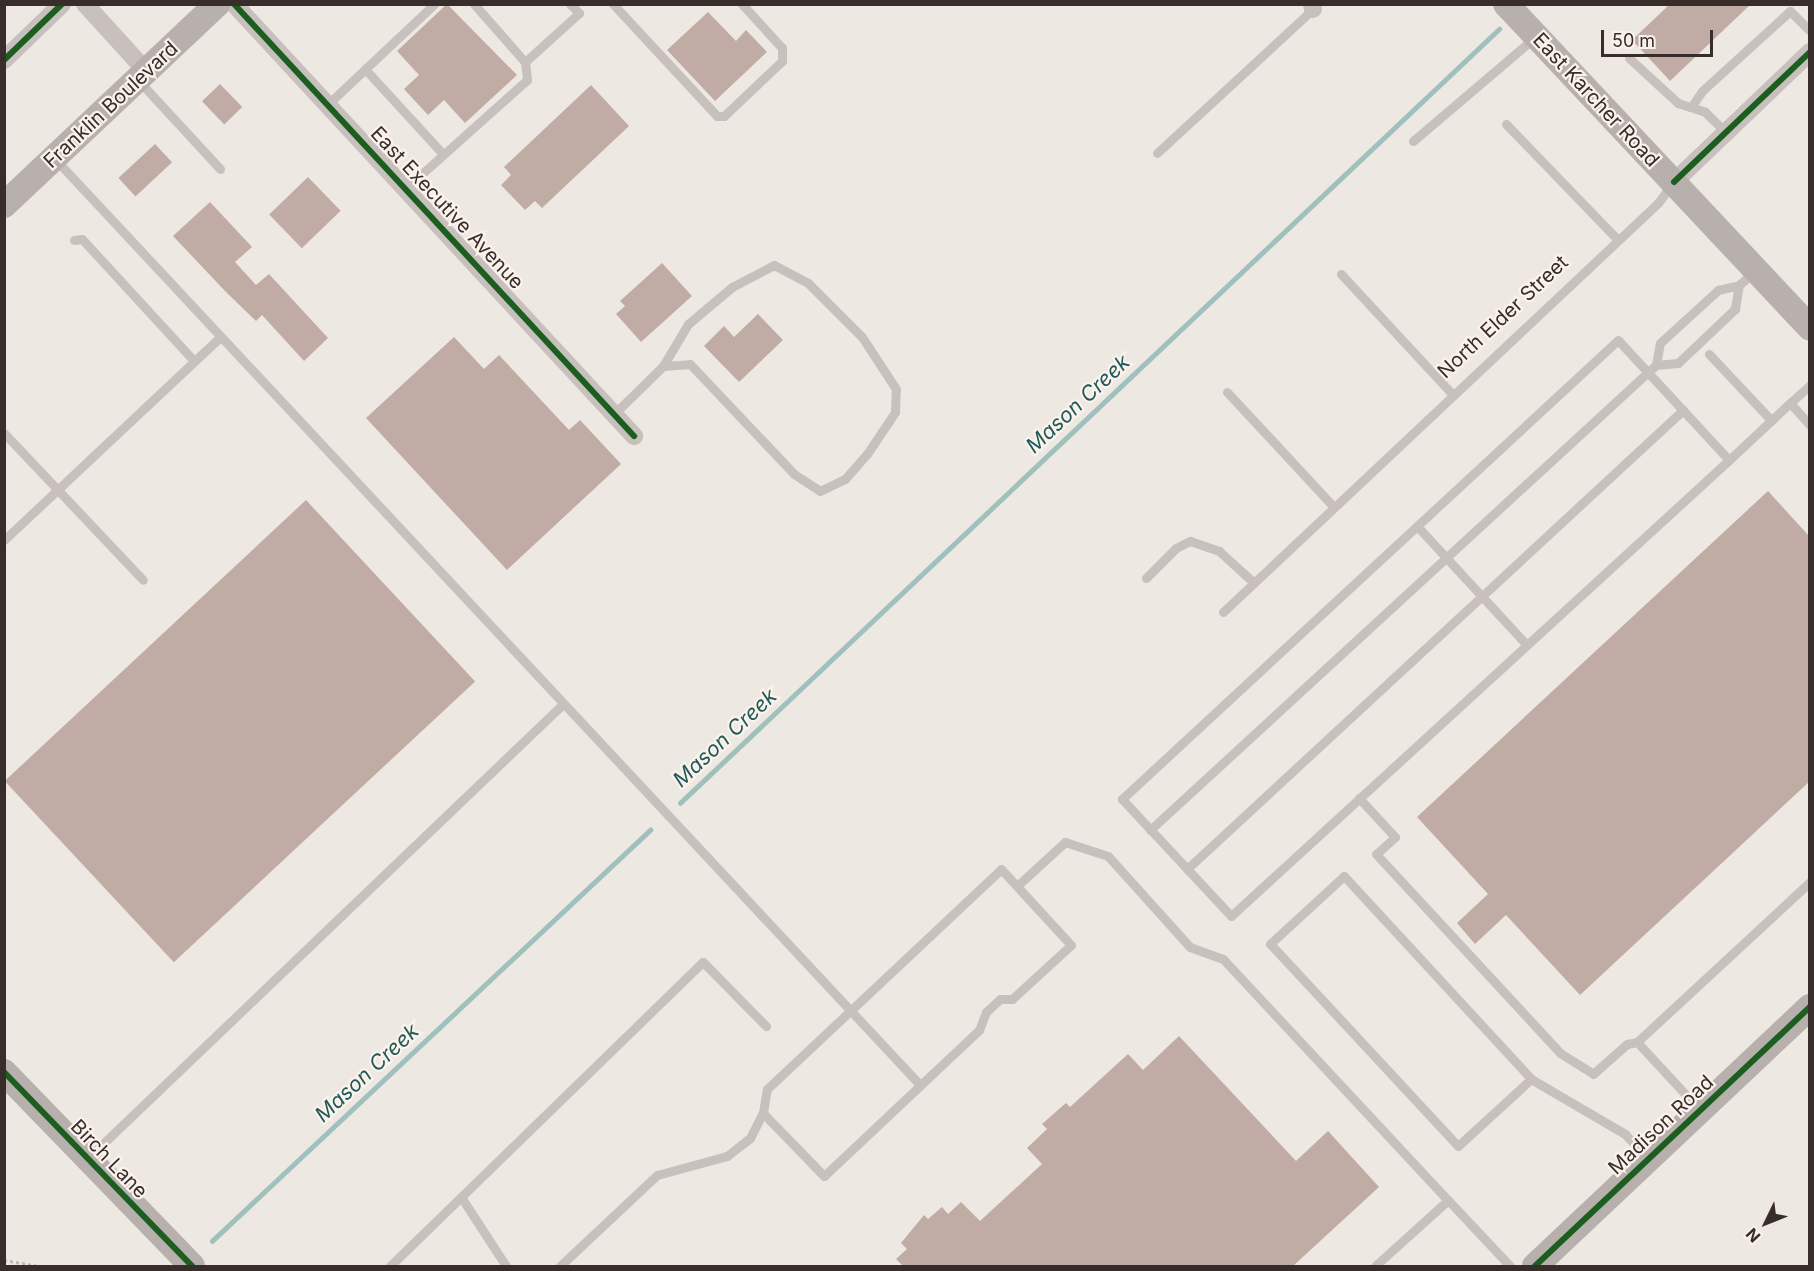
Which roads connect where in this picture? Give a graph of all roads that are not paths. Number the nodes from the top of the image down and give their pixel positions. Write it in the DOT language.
graph roads {
  1 [pos="62,4"];
  2 [pos="85,4"];
  3 [pos="217,4"];
  4 [pos="234,4"];
  5 [pos="434,4"];
  6 [pos="474,4"];
  7 [pos="570,4"];
  8 [pos="613,4"];
  9 [pos="742,4"];
  10 [pos="1506,4"];
  11 [pos="1313,7"];
  12 [pos="1787,8"];
  13 [pos="1809,31"];
  14 [pos="1536,37"];
  15 [pos="1809,52"];
  16 [pos="1629,58"];
  17 [pos="4,60"];
  18 [pos="525,62"];
  19 [pos="365,69"];
  20 [pos="142,75"];
  21 [pos="327,105"];
  22 [pos="1691,107"];
  23 [pos="1506,124"];
  24 [pos="1725,132"];
  25 [pos="1413,141"];
  26 [pos="1157,153"];
  27 [pos="443,154"];
  28 [pos="54,158"];
  29 [pos="220,168"];
  30 [pos="1674,182"];
  31 [pos="406,188"];
  32 [pos="4,205"];
  33 [pos="74,240"];
  34 [pos="1618,240"];
  35 [pos="1341,274"];
  36 [pos="1747,278"];
  37 [pos="1809,328"];
  38 [pos="220,337"];
  39 [pos="1709,354"];
  40 [pos="194,361"];
  41 [pos="1656,365"];
  42 [pos="663,366"];
  43 [pos="1648,372"];
  44 [pos="1809,385"];
  45 [pos="1227,392"];
  46 [pos="1453,395"];
  47 [pos="1790,403"];
  48 [pos="1683,410"];
  49 [pos="614,414"];
  50 [pos="1771,420"];
  51 [pos="1809,424"];
  52 [pos="4,433"];
  53 [pos="634,436"];
  54 [pos="1729,460"];
  55 [pos="58,489"];
  56 [pos="1334,507"];
  57 [pos="1417,526"];
  58 [pos="4,540"];
  59 [pos="1446,557"];
  60 [pos="1146,579"];
  61 [pos="143,580"];
  62 [pos="1254,583"];
  63 [pos="1482,596"];
  64 [pos="1223,612"];
  65 [pos="1527,645"];
  66 [pos="563,704"];
  67 [pos="1359,798"];
  68 [pos="1150,830"];
  69 [pos="1186,869"];
  70 [pos="1809,882"];
  71 [pos="1017,886"];
  72 [pos="1809,1007"];
  73 [pos="852,1010"];
  74 [pos="766,1026"];
  75 [pos="1637,1042"];
  76 [pos="4,1072"];
  77 [pos="1532,1079"];
  78 [pos="920,1085"];
  79 [pos="1700,1111"];
  80 [pos="763,1113"];
  81 [pos="86,1159"];
  82 [pos="1648,1160"];
  83 [pos="461,1197"];
  84 [pos="1448,1200"];
  85 [pos="192,1266"];
  86 [pos="390,1266"];
  87 [pos="506,1266"];
  88 [pos="560,1266"];
  89 [pos="1375,1266"];
  90 [pos="1510,1266"];
  91 [pos="1535,1266"];
  1 -- 17 [label="street"];
  2 -- 20 [label="street"];
  3 -- 20 [label="main road, Franklin Boulevard"];
  4 -- 21 [label="street, East Executive Avenue"];
  5 -- 19 [label="lane"];
  6 -- 18 [label="lane"];
  7 -- 18 [label="lane"];
  8 -- 9 [label="lane"];
  10 -- 14 [label="main road, East Karcher Road"];
  11 -- 26 [label="lane"];
  12 -- 13 [label="lane"];
  12 -- 22 [label="lane"];
  14 -- 25 [label="lane"];
  14 -- 30 [label="main road, East Karcher Road"];
  15 -- 24 [label="street, North Elder Street"];
  16 -- 22 [label="lane"];
  18 -- 27 [label="lane"];
  19 -- 21 [label="lane"];
  19 -- 27 [label="lane"];
  20 -- 28 [label="main road, Franklin Boulevard"];
  20 -- 29 [label="lane"];
  21 -- 31 [label="street, East Executive Avenue"];
  22 -- 24 [label="lane"];
  23 -- 34 [label="lane"];
  24 -- 30 [label="street, North Elder Street"];
  27 -- 31 [label="lane"];
  28 -- 32 [label="main road, Franklin Boulevard"];
  28 -- 38 [label="lane"];
  30 -- 34 [label="lane, North Elder Street"];
  30 -- 36 [label="main road, East Karcher Road"];
  31 -- 49 [label="street, East Executive Avenue"];
  33 -- 40 [label="lane"];
  34 -- 46 [label="lane, North Elder Street"];
  35 -- 46 [label="lane"];
  36 -- 37 [label="main road, East Karcher Road"];
  36 -- 41 [label="lane"];
  36 -- 41 [label="lane"];
  38 -- 40 [label="lane"];
  38 -- 66 [label="lane"];
  39 -- 50 [label="lane"];
  40 -- 55 [label="lane"];
  41 -- 43 [label="lane"];
  42 -- 42 [label="lane"];
  42 -- 49 [label="lane"];
  43 -- 48 [label="lane"];
  43 -- 57 [label="lane"];
  43 -- 59 [label="lane"];
  44 -- 47 [label="lane"];
  45 -- 56 [label="lane"];
  46 -- 56 [label="lane, North Elder Street"];
  47 -- 50 [label="lane"];
  47 -- 51 [label="lane"];
  48 -- 54 [label="lane"];
  48 -- 63 [label="lane"];
  49 -- 53 [label="street, East Executive Avenue"];
  50 -- 54 [label="lane"];
  52 -- 55 [label="lane"];
  54 -- 65 [label="lane"];
  55 -- 58 [label="lane"];
  55 -- 61 [label="lane"];
  56 -- 62 [label="lane, North Elder Street"];
  57 -- 59 [label="lane"];
  57 -- 68 [label="lane"];
  59 -- 63 [label="lane"];
  59 -- 68 [label="lane"];
  60 -- 62 [label="lane"];
  62 -- 64 [label="lane, North Elder Street"];
  63 -- 65 [label="lane"];
  63 -- 69 [label="lane"];
  65 -- 67 [label="lane"];
  66 -- 73 [label="lane"];
  66 -- 81 [label="lane"];
  67 -- 69 [label="lane"];
  67 -- 75 [label="lane"];
  68 -- 69 [label="lane"];
  70 -- 75 [label="lane"];
  71 -- 73 [label="lane"];
  71 -- 78 [label="lane"];
  71 -- 84 [label="lane"];
  72 -- 79 [label="main road, Madison Road"];
  73 -- 78 [label="lane"];
  73 -- 80 [label="lane"];
  74 -- 83 [label="lane"];
  75 -- 79 [label="lane"];
  76 -- 81 [label="main road, Birch Lane"];
  77 -- 77 [label="lane"];
  77 -- 82 [label="lane"];
  78 -- 80 [label="lane"];
  79 -- 82 [label="main road, Madison Road"];
  80 -- 88 [label="lane"];
  81 -- 85 [label="main road, Birch Lane"];
  82 -- 91 [label="main road, Madison Road"];
  83 -- 86 [label="lane"];
  83 -- 87 [label="lane"];
  84 -- 89 [label="lane"];
  84 -- 90 [label="lane"];
}
